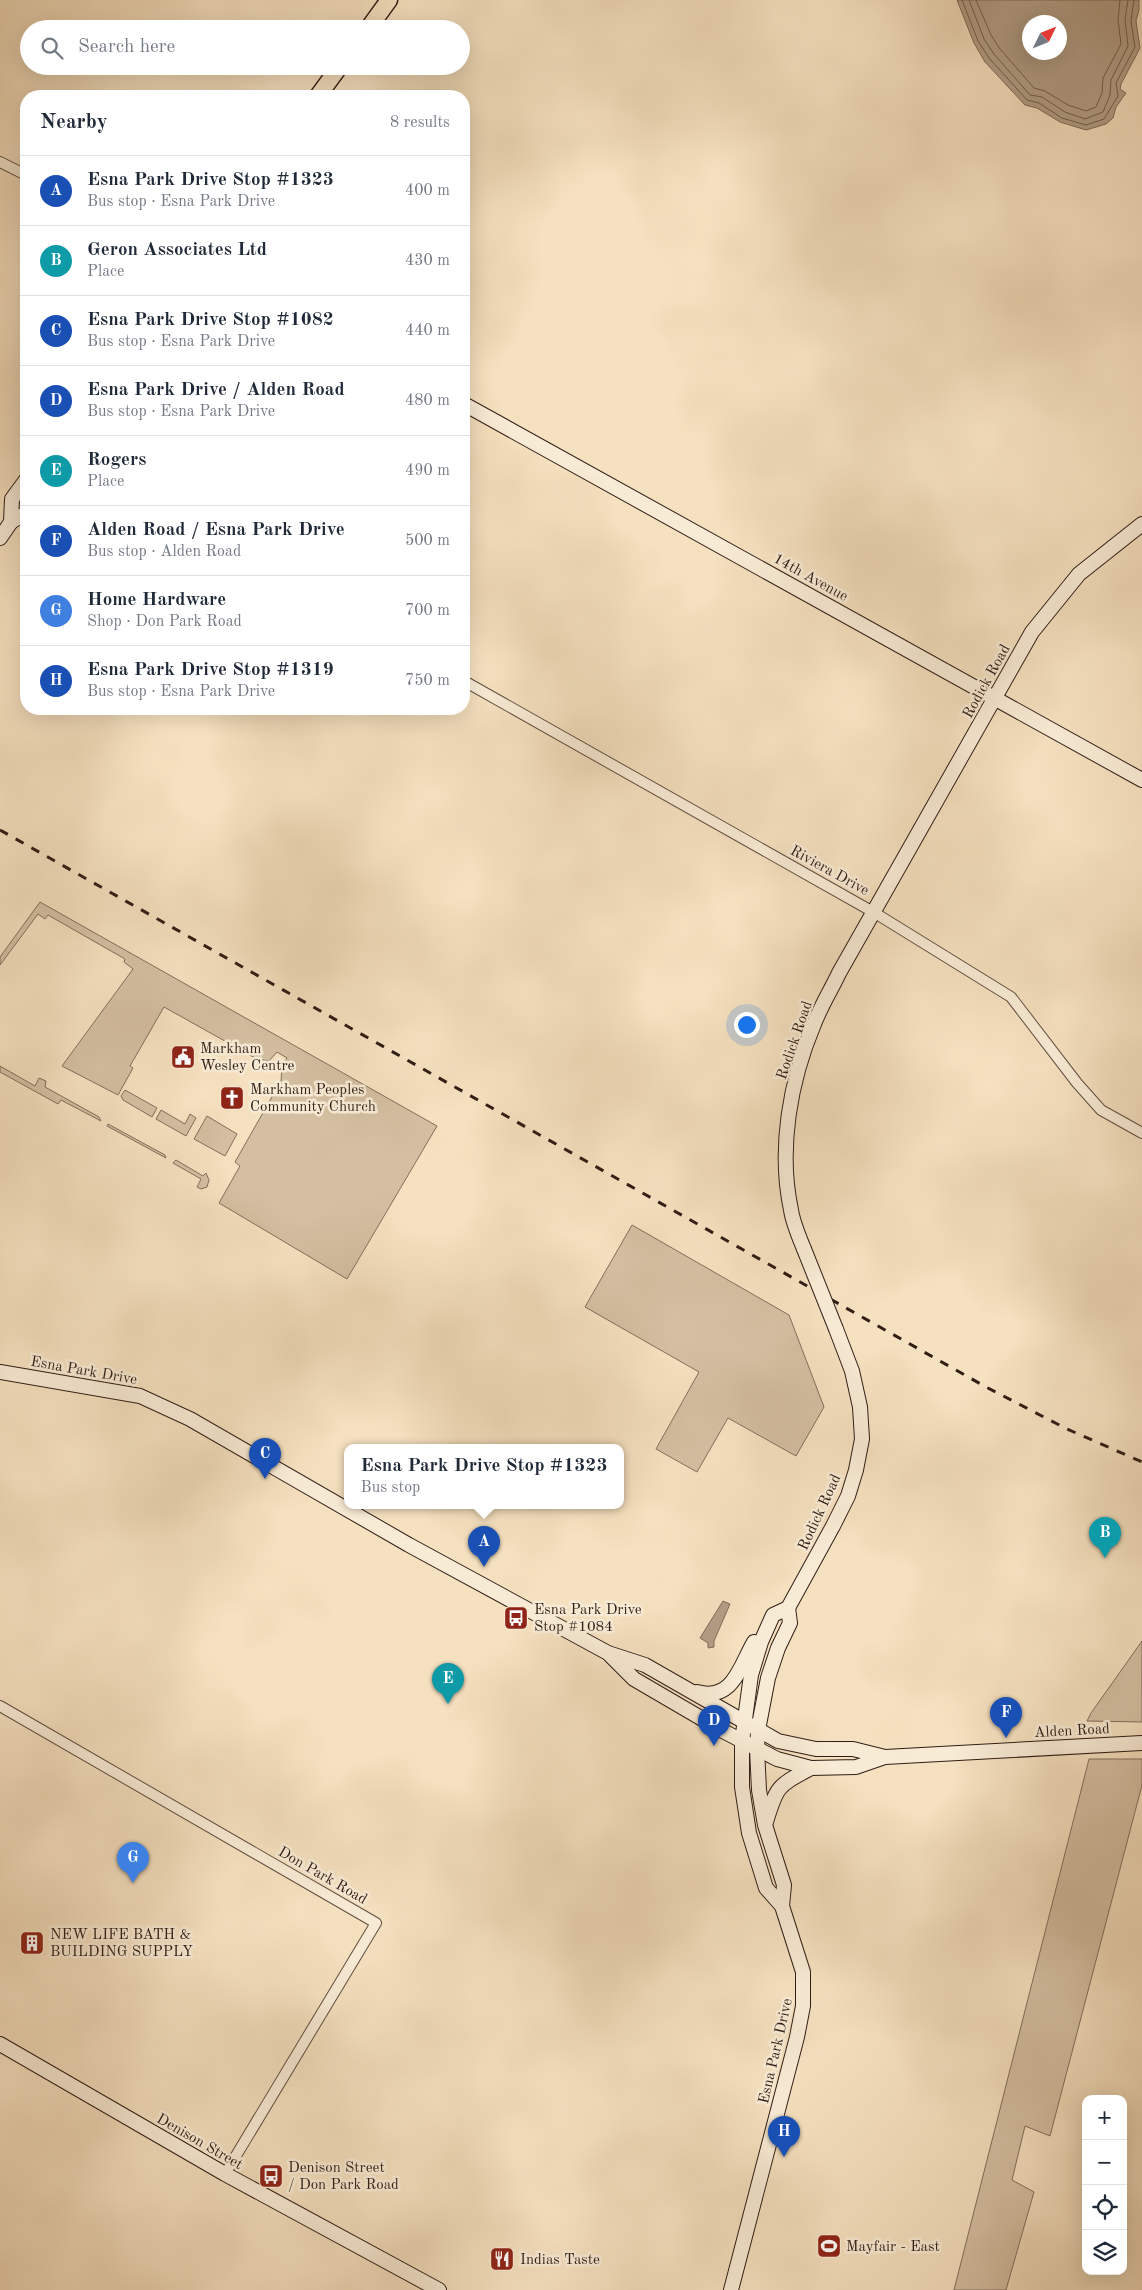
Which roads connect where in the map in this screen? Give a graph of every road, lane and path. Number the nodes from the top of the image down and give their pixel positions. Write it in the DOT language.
graph roads {
  1 [pos="389,0"];
  2 [pos="375,20"];
  3 [pos="333,75"];
  4 [pos="322,90"];
  5 [pos="0,162"];
  6 [pos="20,172"];
  7 [pos="470,407"];
  8 [pos="20,489"];
  9 [pos="20,517"];
  10 [pos="11,522"];
  11 [pos="1142,524"];
  12 [pos="0,538"];
  13 [pos="470,684"];
  14 [pos="995,697"];
  15 [pos="1142,780"];
  16 [pos="875,912"];
  17 [pos="1142,1133"];
  18 [pos="0,1372"];
  19 [pos="344,1507"];
  20 [pos="347,1509"];
  21 [pos="788,1608"];
  22 [pos="773,1615"];
  23 [pos="608,1653"];
  24 [pos="688,1690"];
  25 [pos="0,1706"];
  26 [pos="744,1722"];
  27 [pos="758,1730"];
  28 [pos="742,1741"];
  29 [pos="1142,1743"];
  30 [pos="757,1749"];
  31 [pos="885,1758"];
  32 [pos="811,1768"];
  33 [pos="765,1825"];
  34 [pos="782,1906"];
  35 [pos="0,2044"];
  36 [pos="225,2174"];
  37 [pos="439,2290"];
  38 [pos="731,2290"];
  1 -- 2 [label="main road"];
  3 -- 4 [label="main road"];
  5 -- 6 [label="street"];
  7 -- 14 [label="street, 14th Avenue"];
  8 -- 10 [label="street"];
  9 -- 10 [label="street"];
  10 -- 12 [label="street"];
  11 -- 14 [label="street, Rodick Road"];
  13 -- 16 [label="street, Riviera Drive"];
  14 -- 15 [label="street, 14th Avenue"];
  14 -- 16 [label="street, Rodick Road"];
  16 -- 17 [label="street, Riviera Drive"];
  16 -- 21 [label="street, Rodick Road, bridge"];
  18 -- 19 [label="street, Esna Park Drive"];
  20 -- 23 [label="street, Esna Park Drive"];
  21 -- 22 [label="street"];
  21 -- 27 [label="street, Rodick Road"];
  22 -- 24 [label="street"];
  22 -- 26 [label="street"];
  23 -- 24 [label="street, Esna Park Drive"];
  23 -- 28 [label="street, Esna Park Drive"];
  24 -- 26 [label="street, Esna Park Drive"];
  25 -- 36 [label="street, Don Park Road"];
  26 -- 27 [label="street, Esna Park Drive"];
  26 -- 28 [label="street, Esna Park Drive"];
  27 -- 30 [label="street, Esna Park Drive"];
  27 -- 31 [label="street, Alden Road"];
  28 -- 30 [label="street, Alden Road"];
  28 -- 34 [label="street, Esna Park Drive"];
  29 -- 31 [label="street, Alden Road"];
  30 -- 32 [label="street, Alden Road"];
  30 -- 33 [label="street, Esna Park Drive"];
  31 -- 32 [label="street, Alden Road"];
  32 -- 33 [label="street"];
  33 -- 34 [label="street, Esna Park Drive"];
  34 -- 38 [label="street, Esna Park Drive"];
  35 -- 36 [label="street, Denison Street"];
  36 -- 37 [label="street, Denison Street"];
}
